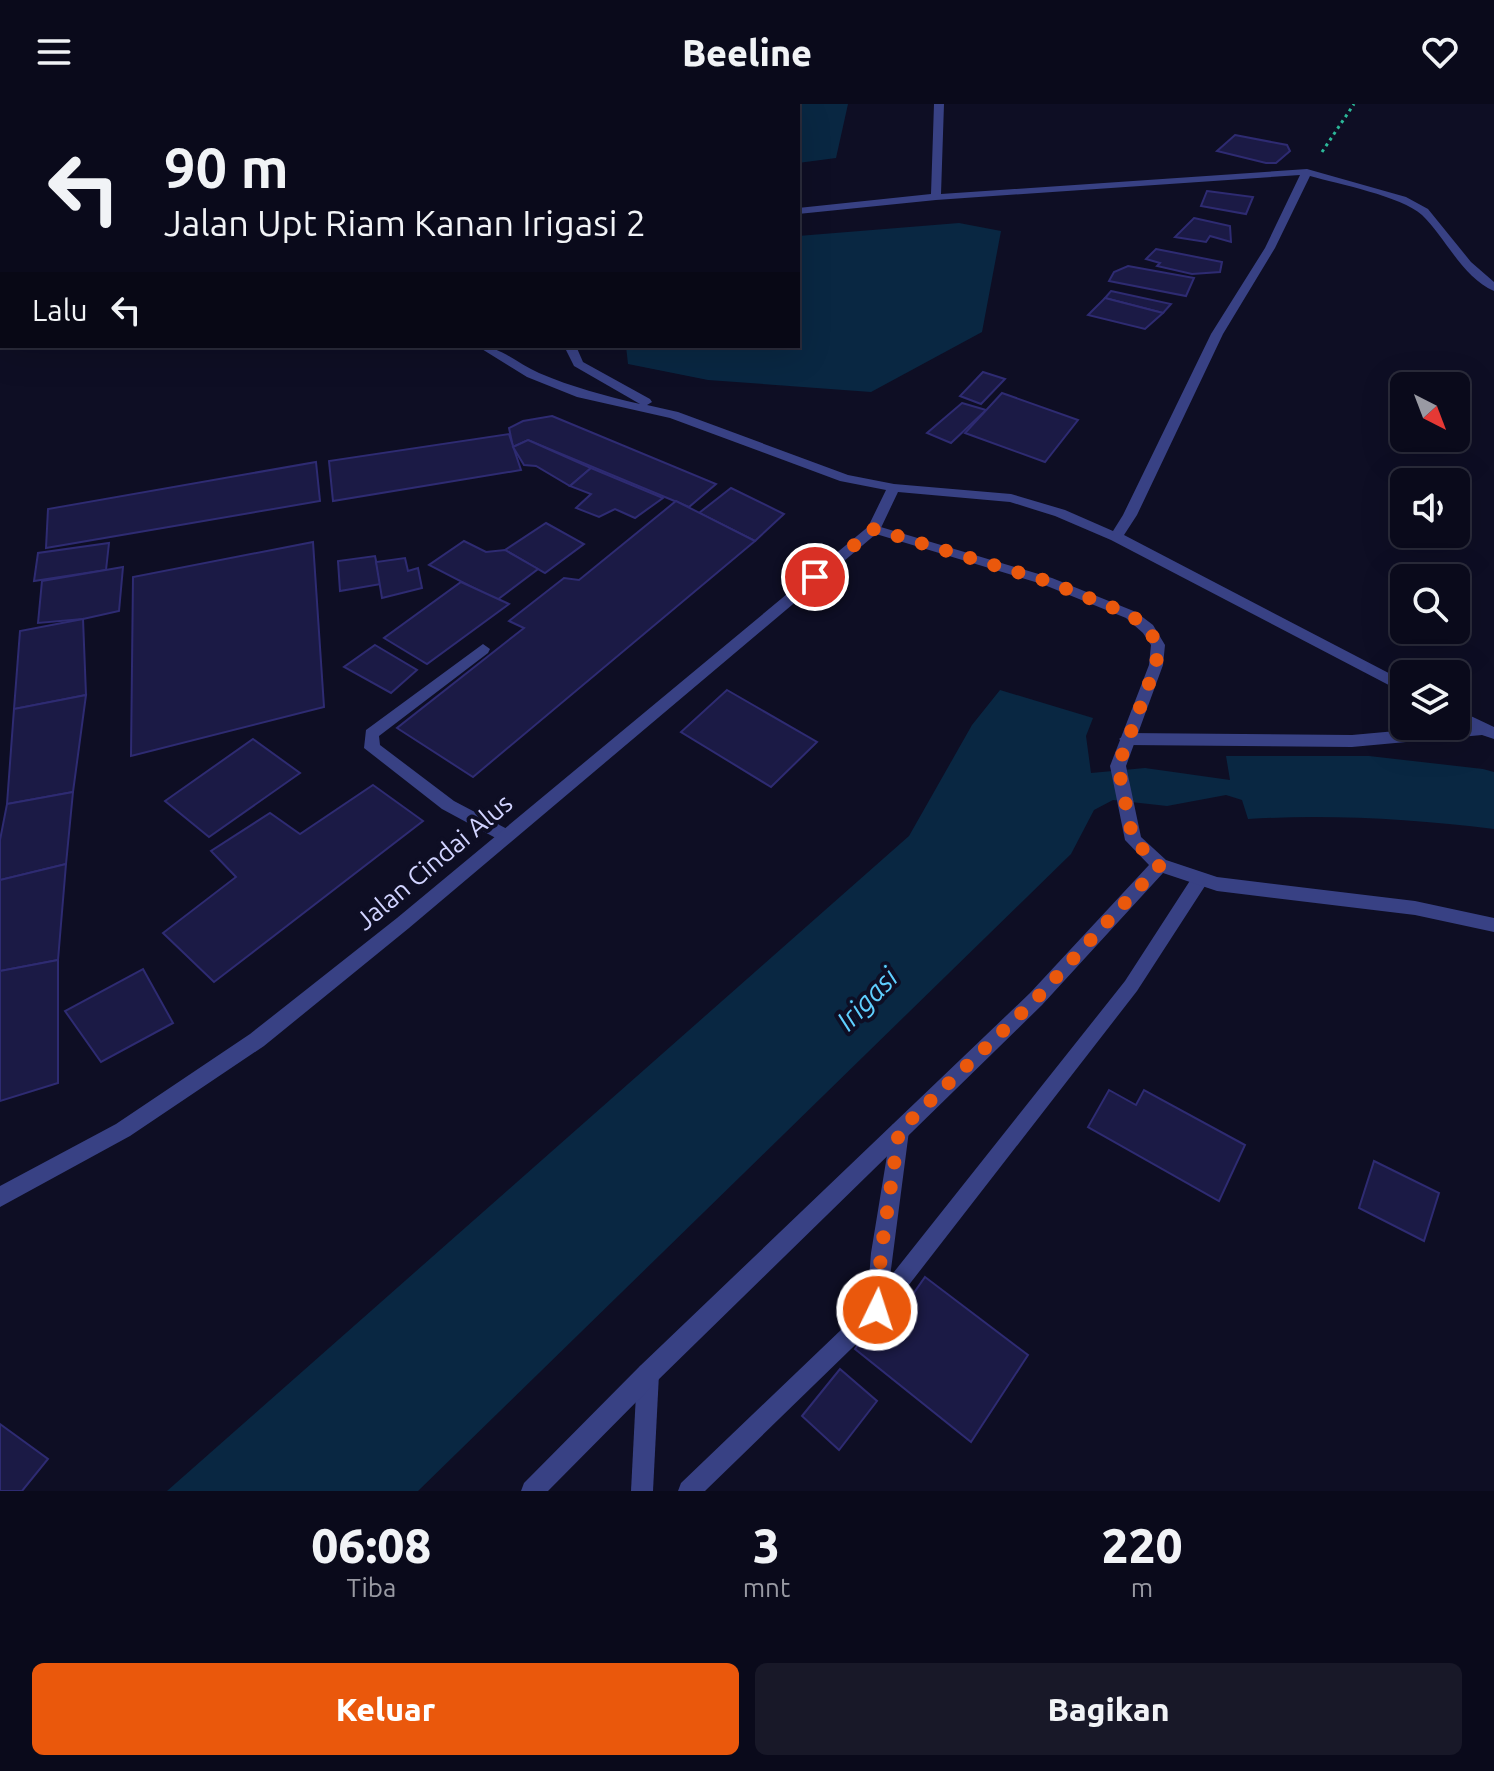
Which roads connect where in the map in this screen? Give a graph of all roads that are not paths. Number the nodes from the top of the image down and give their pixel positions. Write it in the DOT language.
graph roads {
  1 [pos="939,104"];
  2 [pos="1307,172"];
  3 [pos="936,197"];
  4 [pos="800,211"];
  5 [pos="1494,288"];
  6 [pos="486,348"];
  7 [pos="571,348"];
  8 [pos="674,415"];
  9 [pos="894,488"];
  10 [pos="874,529"];
  11 [pos="1116,537"];
  12 [pos="483,649"];
  13 [pos="1390,681"];
  14 [pos="1470,722"];
  15 [pos="1488,731"];
  16 [pos="1127,739"];
  17 [pos="505,836"];
  18 [pos="1160,865"];
  19 [pos="1199,881"];
  20 [pos="1494,925"];
  21 [pos="899,1131"];
  22 [pos="0,1197"];
  23 [pos="877,1310"];
  24 [pos="648,1374"];
  25 [pos="532,1491"];
  26 [pos="642,1491"];
  27 [pos="689,1491"];
  1 -- 3 [label="street"];
  2 -- 3 [label="street"];
  2 -- 5 [label="street"];
  2 -- 11 [label="street"];
  3 -- 4 [label="street"];
  6 -- 8 [label="street"];
  7 -- 8 [label="street"];
  8 -- 9 [label="street"];
  9 -- 10 [label="street"];
  9 -- 11 [label="street"];
  10 -- 16 [label="street"];
  10 -- 17 [label="street, Jalan Cindai Alus"];
  11 -- 13 [label="street"];
  12 -- 17 [label="street"];
  14 -- 15 [label="street"];
  15 -- 16 [label="street"];
  16 -- 18 [label="street"];
  17 -- 22 [label="street, Jalan Cindai Alus"];
  18 -- 19 [label="street"];
  18 -- 21 [label="street"];
  19 -- 20 [label="street"];
  19 -- 23 [label="street"];
  21 -- 23 [label="street"];
  21 -- 24 [label="street"];
  23 -- 27 [label="street"];
  24 -- 25 [label="street"];
  24 -- 26 [label="street"];
}
